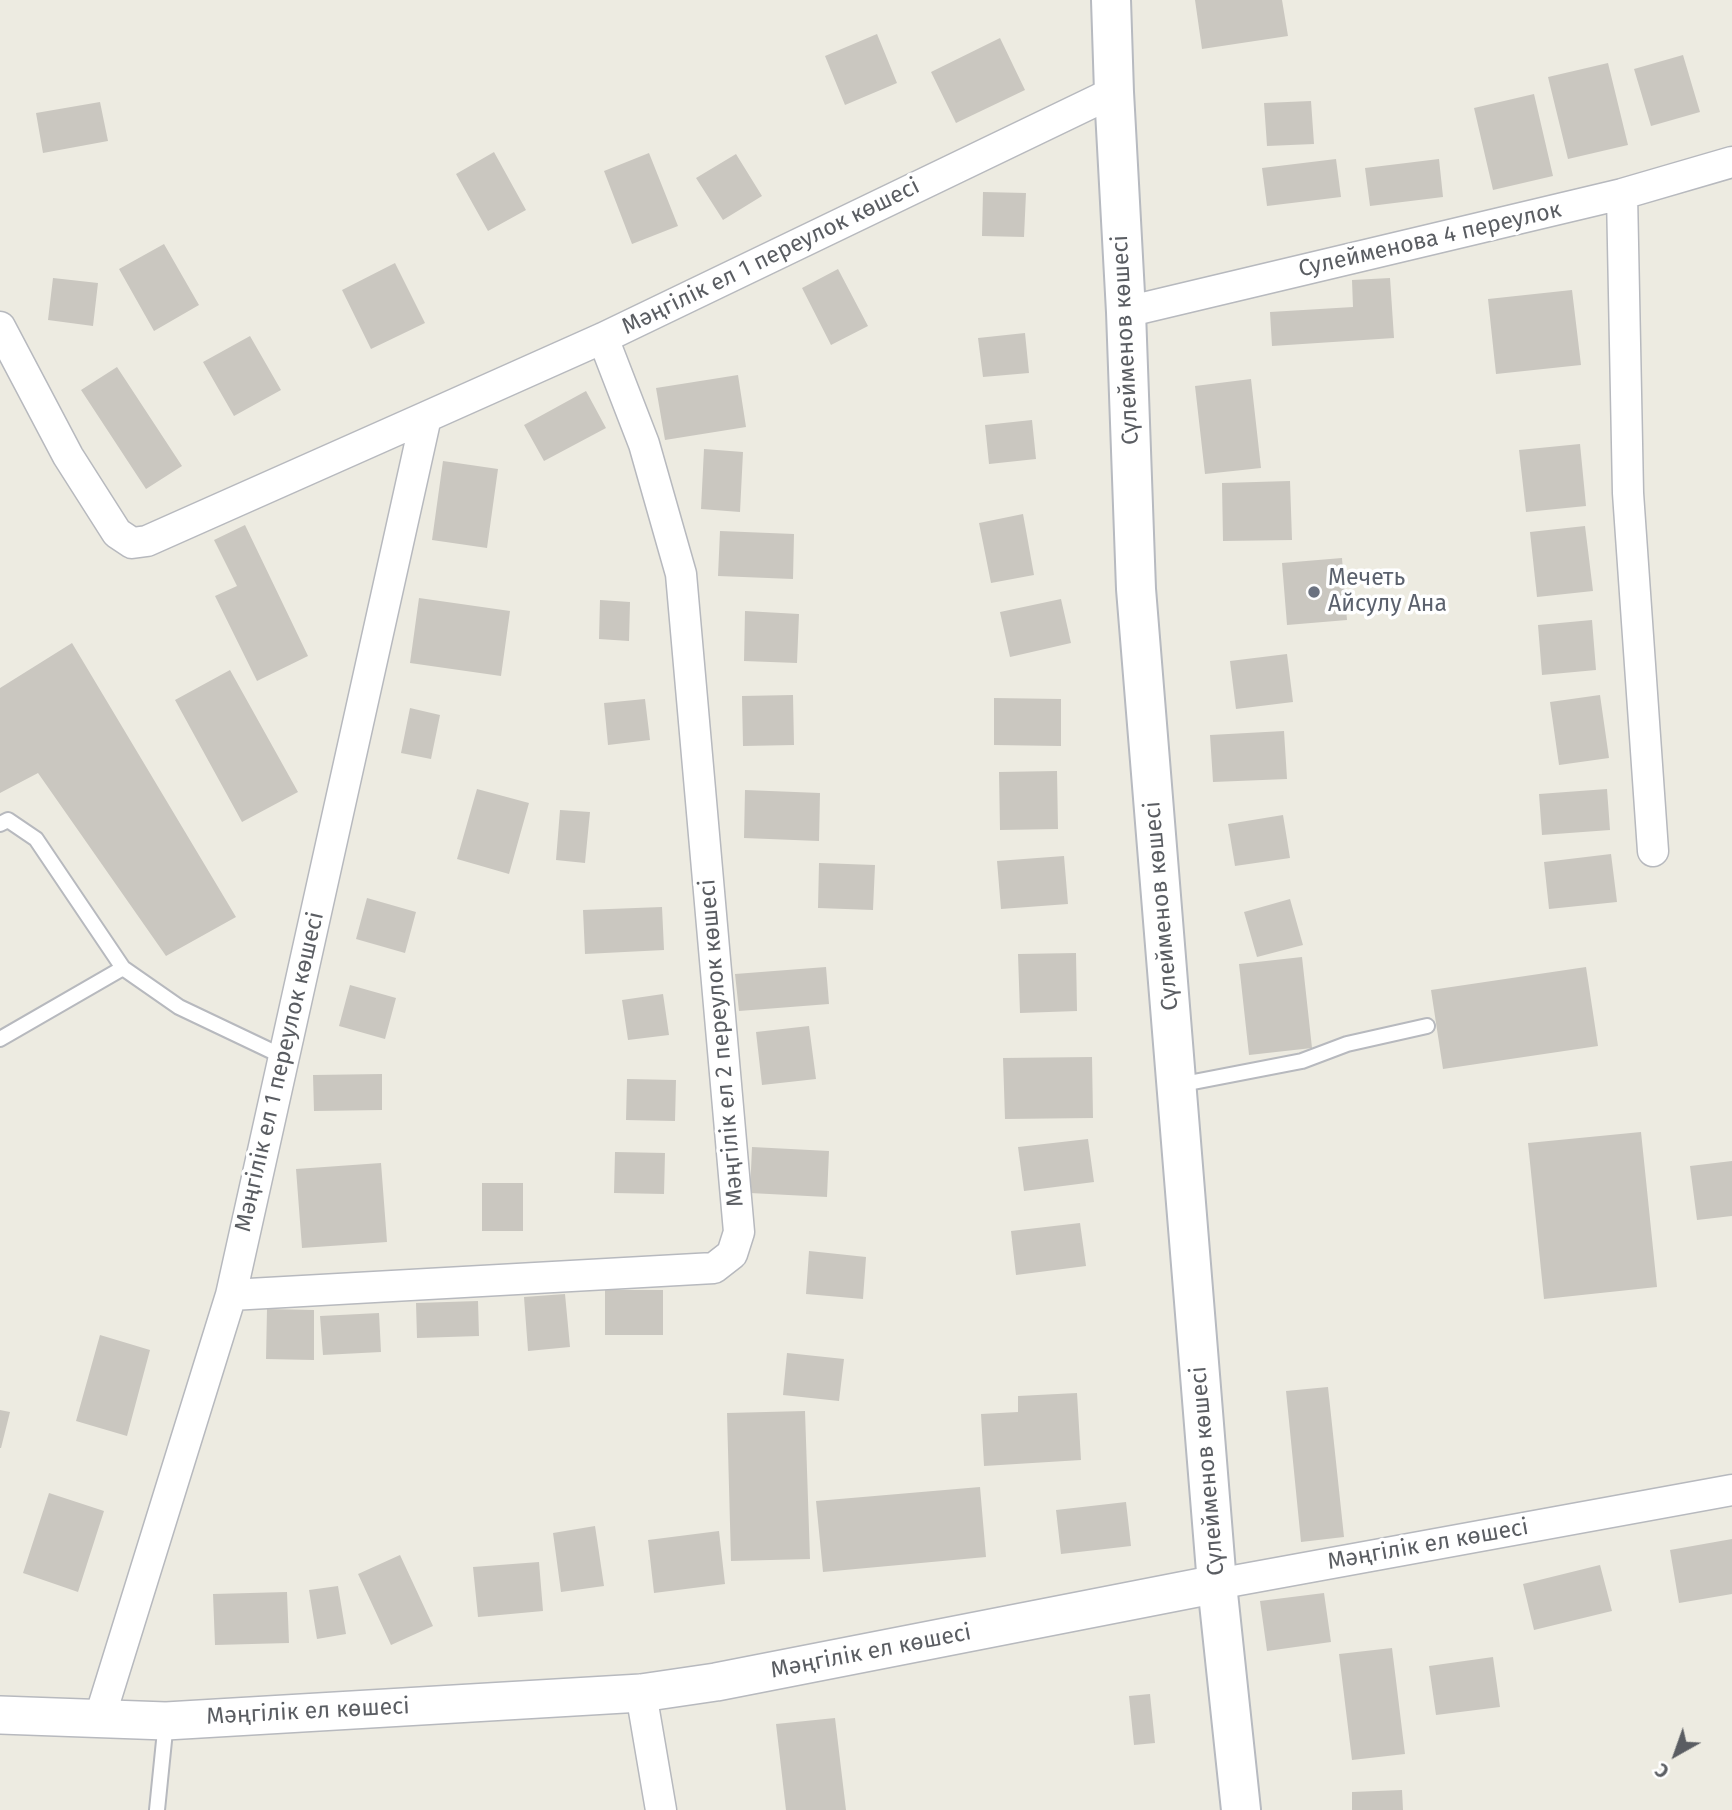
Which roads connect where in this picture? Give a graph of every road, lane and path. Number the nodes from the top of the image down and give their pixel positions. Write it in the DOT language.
graph roads {
  1 [pos="1111,0"];
  2 [pos="1114,92"];
  3 [pos="1732,162"];
  4 [pos="1622,194"];
  5 [pos="1126,312"];
  6 [pos="0,327"];
  7 [pos="603,338"];
  8 [pos="426,417"];
  9 [pos="0,824"];
  10 [pos="1653,851"];
  11 [pos="123,968"];
  12 [pos="1427,1026"];
  13 [pos="0,1040"];
  14 [pos="284,1057"];
  15 [pos="1177,1085"];
  16 [pos="231,1295"];
  17 [pos="1732,1490"];
  18 [pos="1217,1584"];
  19 [pos="641,1693"];
  20 [pos="0,1715"];
  21 [pos="100,1717"];
  22 [pos="166,1721"];
  23 [pos="157,1810"];
  24 [pos="661,1810"];
  25 [pos="1241,1810"];
  1 -- 2 [label="main road, Сүлейменов көшесі"];
  2 -- 5 [label="main road, Сүлейменов көшесі"];
  2 -- 7 [label="street, Мәңгілік ел 1 переулок көшесі"];
  3 -- 4 [label="street, Сулейменова 4 переулок"];
  4 -- 5 [label="street, Сулейменова 4 переулок"];
  4 -- 10 [label="street"];
  5 -- 15 [label="main road, Сүлейменов көшесі"];
  6 -- 8 [label="street, Мәңгілік ел 1 переулок көшесі"];
  7 -- 8 [label="street, Мәңгілік ел 1 переулок көшесі"];
  7 -- 16 [label="street, Мәңгілік ел 2 переулок көшесі"];
  8 -- 14 [label="street, Мәңгілік ел 1 переулок көшесі"];
  9 -- 11 [label="lane"];
  11 -- 13 [label="lane"];
  11 -- 14 [label="lane"];
  12 -- 15 [label="lane"];
  14 -- 16 [label="street, Мәңгілік ел 1 переулок көшесі"];
  15 -- 18 [label="main road, Сүлейменов көшесі"];
  16 -- 21 [label="street, Мәңгілік ел 1 переулок көшесі"];
  17 -- 18 [label="street, Мәңгілік ел көшесі"];
  18 -- 19 [label="street, Мәңгілік ел көшесі"];
  18 -- 25 [label="main road, Сүлейменов көшесі"];
  19 -- 22 [label="street, Мәңгілік ел көшесі"];
  19 -- 24 [label="street"];
  20 -- 21 [label="street, Мәңгілік ел көшесі"];
  21 -- 22 [label="street, Мәңгілік ел көшесі"];
  22 -- 23 [label="lane"];
}
